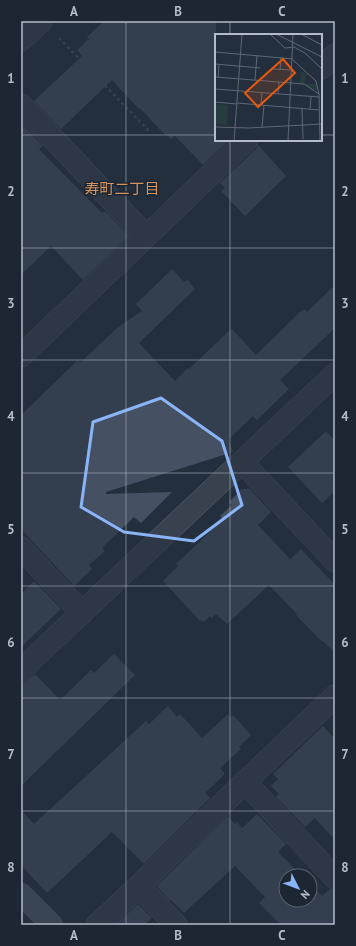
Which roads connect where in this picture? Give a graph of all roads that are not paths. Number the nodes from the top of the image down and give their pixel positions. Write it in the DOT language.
graph roads {
  1 [pos="41,21"];
  2 [pos="21,40"];
  3 [pos="335,55"];
  4 [pos="322,67"];
  5 [pos="21,105"];
  6 [pos="246,141"];
  7 [pos="146,236"];
  8 [pos="21,356"];
  9 [pos="332,382"];
  10 [pos="242,462"];
  11 [pos="21,548"];
  12 [pos="335,561"];
  13 [pos="82,613"];
  14 [pos="21,670"];
  15 [pos="335,696"];
  16 [pos="245,782"];
  17 [pos="335,878"];
  18 [pos="139,886"];
  19 [pos="21,894"];
  20 [pos="52,925"];
  21 [pos="97,925"];
  22 [pos="176,925"];
  1 -- 2 [label="street"];
  3 -- 4 [label="street"];
  5 -- 7 [label="street"];
  6 -- 7 [label="street"];
  7 -- 8 [label="street"];
  9 -- 10 [label="street"];
  10 -- 12 [label="street"];
  10 -- 13 [label="street"];
  11 -- 13 [label="street"];
  13 -- 14 [label="street"];
  15 -- 16 [label="street"];
  16 -- 17 [label="street"];
  16 -- 18 [label="street"];
  18 -- 21 [label="street"];
  18 -- 22 [label="street"];
  19 -- 20 [label="main road"];
}
